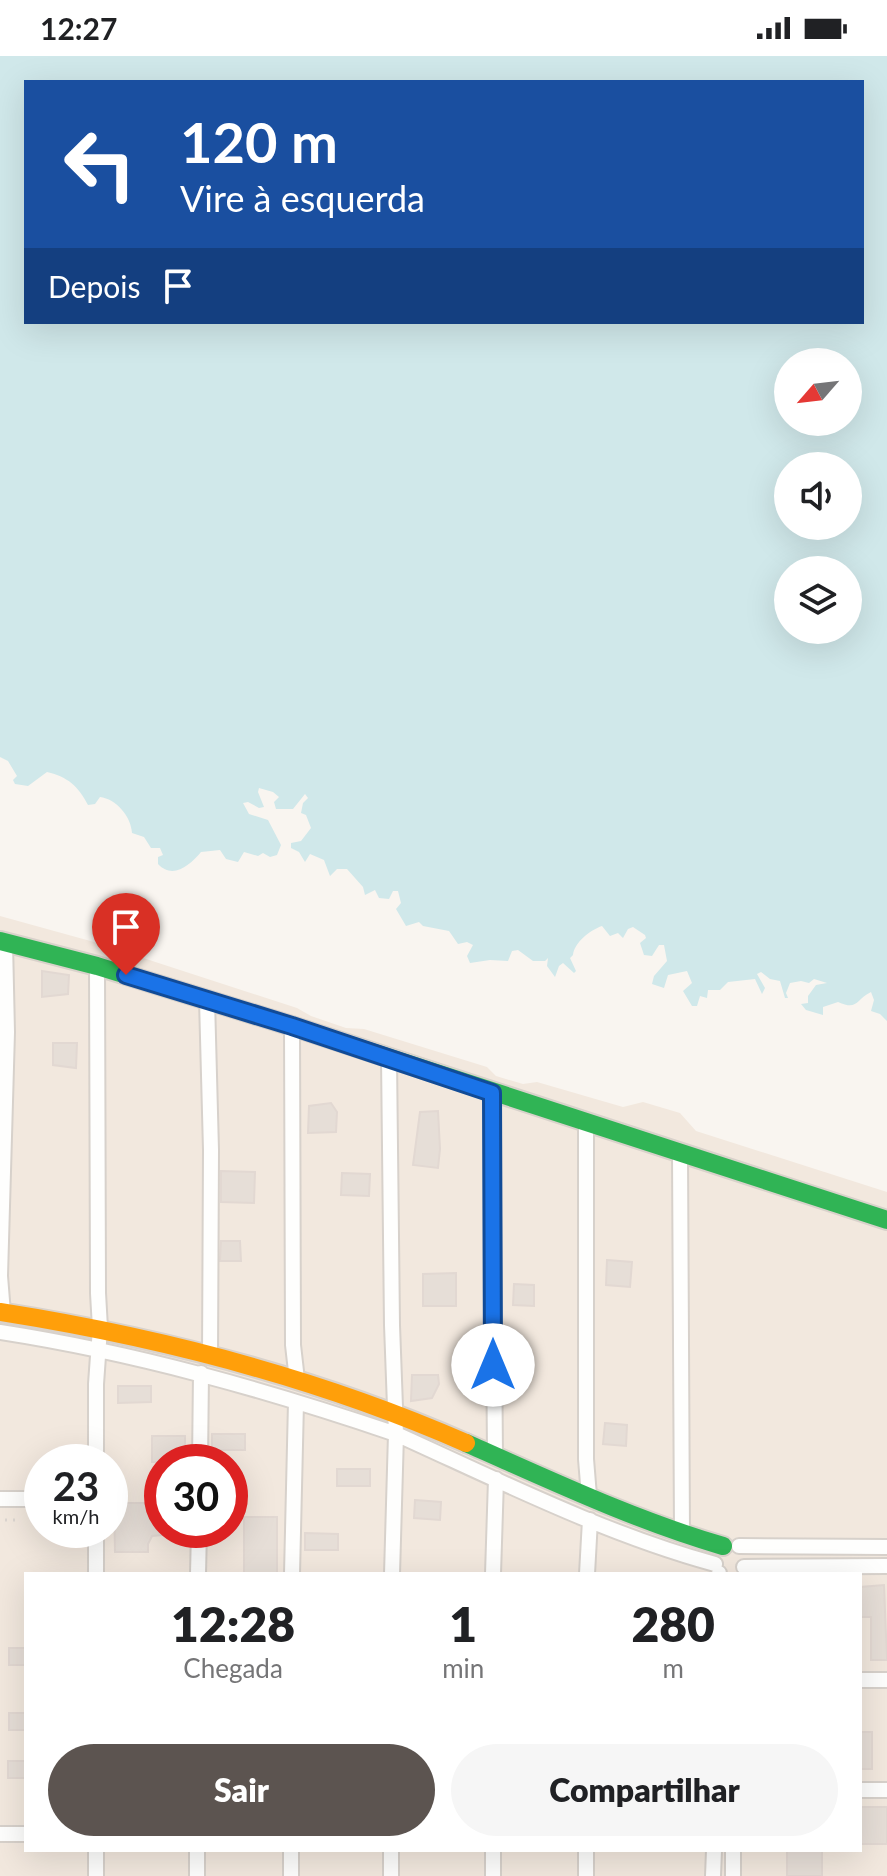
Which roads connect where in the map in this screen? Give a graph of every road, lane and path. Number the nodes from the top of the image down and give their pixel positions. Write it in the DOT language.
graph roads {
  1 [pos="3,942"];
  2 [pos="97,966"];
  3 [pos="207,1000"];
  4 [pos="292,1026"];
  5 [pos="389,1058"];
  6 [pos="492,1093"];
  7 [pos="586,1123"];
  8 [pos="680,1153"];
  9 [pos="887,1220"];
  10 [pos="2,1312"];
  11 [pos="100,1328"];
  12 [pos="0,1332"];
  13 [pos="100,1349"];
  14 [pos="206,1365"];
  15 [pos="297,1380"];
  16 [pos="296,1402"];
  17 [pos="396,1412"];
  18 [pos="396,1434"];
  19 [pos="96,1444"];
  20 [pos="201,1444"];
  21 [pos="495,1454"];
  22 [pos="496,1479"];
  23 [pos="589,1496"];
  24 [pos="0,1499"];
  25 [pos="24,1499"];
  26 [pos="5,1520"];
  27 [pos="17,1520"];
  28 [pos="590,1520"];
  29 [pos="682,1534"];
  30 [pos="731,1546"];
  31 [pos="887,1547"];
  32 [pos="96,1548"];
  33 [pos="199,1548"];
  34 [pos="887,1566"];
  35 [pos="718,1571"];
  36 [pos="741,1571"];
  37 [pos="96,1572"];
  38 [pos="198,1572"];
  39 [pos="292,1572"];
  40 [pos="392,1572"];
  41 [pos="493,1572"];
  42 [pos="587,1572"];
  43 [pos="862,1680"];
  44 [pos="887,1680"];
  45 [pos="862,1790"];
  46 [pos="887,1790"];
  47 [pos="0,1834"];
  48 [pos="24,1834"];
  49 [pos="96,1852"];
  50 [pos="197,1852"];
  51 [pos="291,1852"];
  52 [pos="391,1852"];
  53 [pos="493,1852"];
  54 [pos="586,1852"];
  55 [pos="714,1852"];
  56 [pos="733,1852"];
  57 [pos="96,1876"];
  58 [pos="197,1876"];
  59 [pos="291,1876"];
  60 [pos="391,1876"];
  61 [pos="493,1876"];
  62 [pos="586,1876"];
  63 [pos="713,1876"];
  64 [pos="733,1876"];
  1 -- 2 [label="street"];
  1 -- 10 [label="street"];
  2 -- 3 [label="street"];
  2 -- 11 [label="street"];
  3 -- 4 [label="street"];
  3 -- 14 [label="street"];
  4 -- 5 [label="street"];
  4 -- 15 [label="street"];
  5 -- 6 [label="street"];
  5 -- 17 [label="street"];
  6 -- 7 [label="street"];
  6 -- 21 [label="street"];
  7 -- 8 [label="street"];
  7 -- 23 [label="street"];
  8 -- 9 [label="street"];
  8 -- 29 [label="street"];
  10 -- 11 [label="street"];
  11 -- 13 [label="street"];
  11 -- 14 [label="street"];
  12 -- 13 [label="street"];
  13 -- 14 [label="street"];
  13 -- 19 [label="street"];
  14 -- 15 [label="street"];
  14 -- 16 [label="street"];
  14 -- 20 [label="street"];
  15 -- 17 [label="street"];
  16 -- 18 [label="street"];
  16 -- 39 [label="street"];
  17 -- 18 [label="street"];
  17 -- 21 [label="street"];
  18 -- 22 [label="street"];
  18 -- 40 [label="street"];
  21 -- 23 [label="street"];
  22 -- 28 [label="street"];
  22 -- 41 [label="street"];
  23 -- 29 [label="street"];
  24 -- 25 [label="street"];
  26 -- 27 [label="path"];
  28 -- 35 [label="street"];
  28 -- 42 [label="street"];
  29 -- 30 [label="street"];
  30 -- 31 [label="street"];
  30 -- 35 [label="street"];
  30 -- 36 [label="street"];
  32 -- 37 [label="street"];
  33 -- 38 [label="street"];
  34 -- 36 [label="street"];
  43 -- 44 [label="street"];
  45 -- 46 [label="street"];
  47 -- 48 [label="street"];
  49 -- 57 [label="street"];
  50 -- 58 [label="street"];
  51 -- 59 [label="street"];
  52 -- 60 [label="street"];
  53 -- 61 [label="street"];
  54 -- 62 [label="street"];
  55 -- 63 [label="street"];
  56 -- 64 [label="street"];
}
